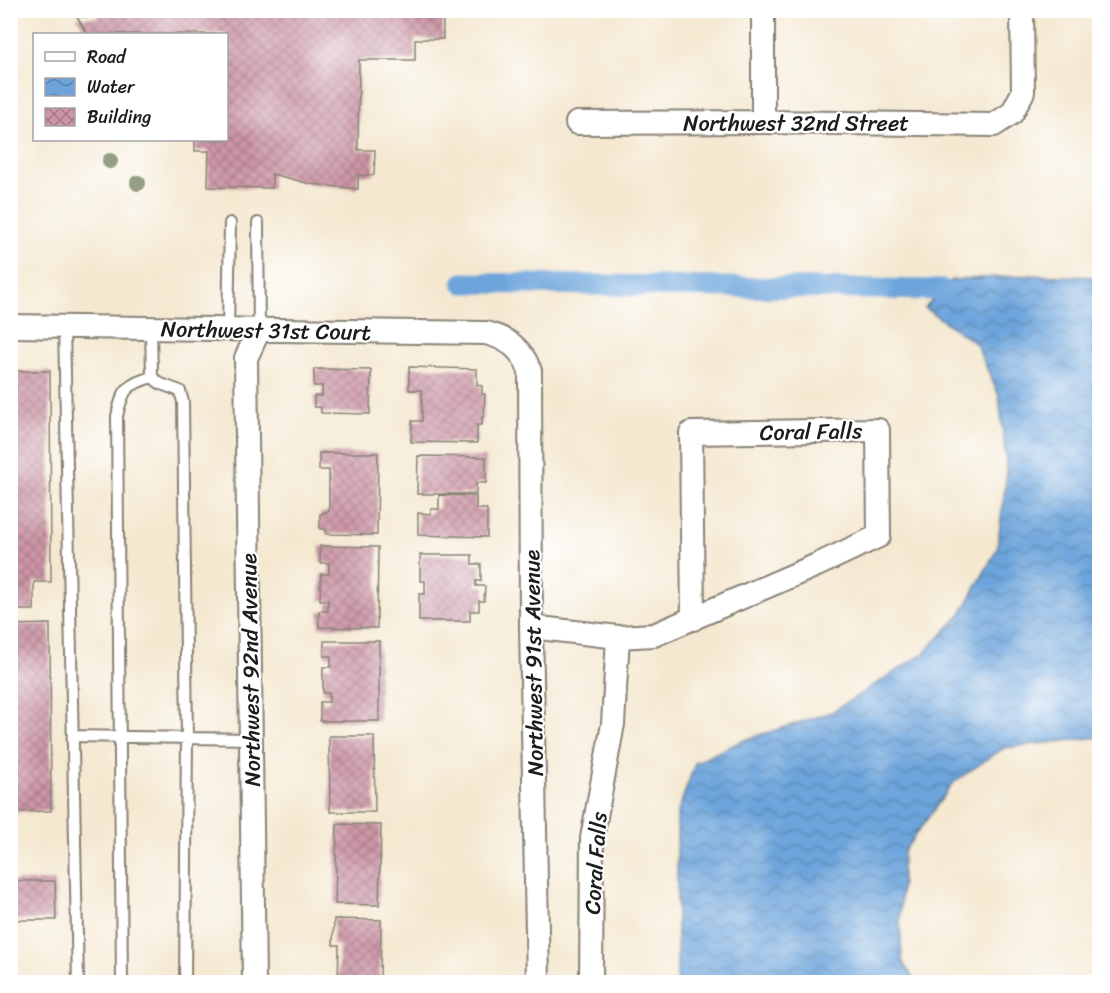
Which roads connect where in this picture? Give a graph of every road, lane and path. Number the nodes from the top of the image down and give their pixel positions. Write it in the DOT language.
graph roads {
  1 [pos="763,10"];
  2 [pos="1022,10"];
  3 [pos="763,122"];
  4 [pos="577,123"];
  5 [pos="230,222"];
  6 [pos="258,223"];
  7 [pos="10,326"];
  8 [pos="64,327"];
  9 [pos="151,328"];
  10 [pos="228,330"];
  11 [pos="259,330"];
  12 [pos="517,348"];
  13 [pos="246,358"];
  14 [pos="152,376"];
  15 [pos="693,619"];
  16 [pos="531,627"];
  17 [pos="618,637"];
  18 [pos="73,736"];
  19 [pos="119,737"];
  20 [pos="187,738"];
  21 [pos="250,739"];
  22 [pos="78,982"];
  23 [pos="122,982"];
  24 [pos="185,982"];
  25 [pos="254,982"];
  26 [pos="538,982"];
  27 [pos="591,982"];
  1 -- 3 [label="street"];
  2 -- 3 [label="street, Northwest 32nd Street"];
  3 -- 4 [label="street, Northwest 32nd Street"];
  5 -- 10 [label="lane"];
  6 -- 11 [label="lane"];
  7 -- 8 [label="street, Northwest 31st Court"];
  8 -- 9 [label="street, Northwest 31st Court"];
  8 -- 18 [label="lane"];
  9 -- 10 [label="street, Northwest 31st Court"];
  9 -- 14 [label="lane"];
  10 -- 11 [label="street, Northwest 31st Court"];
  10 -- 13 [label="street"];
  11 -- 12 [label="street, Northwest 31st Court"];
  11 -- 13 [label="street, Northwest 92nd Avenue"];
  12 -- 16 [label="street, Northwest 91st Avenue"];
  13 -- 21 [label="street, Northwest 92nd Avenue"];
  14 -- 19 [label="lane"];
  14 -- 20 [label="lane"];
  15 -- 15 [label="street, Coral Falls"];
  15 -- 17 [label="street, Coral Falls"];
  16 -- 17 [label="street, Coral Falls"];
  16 -- 26 [label="street, Northwest 91st Avenue"];
  17 -- 27 [label="street, Coral Falls"];
  18 -- 19 [label="lane"];
  18 -- 22 [label="lane"];
  19 -- 20 [label="lane"];
  19 -- 23 [label="lane"];
  20 -- 21 [label="lane"];
  20 -- 24 [label="lane"];
  21 -- 25 [label="street, Northwest 92nd Avenue"];
}
